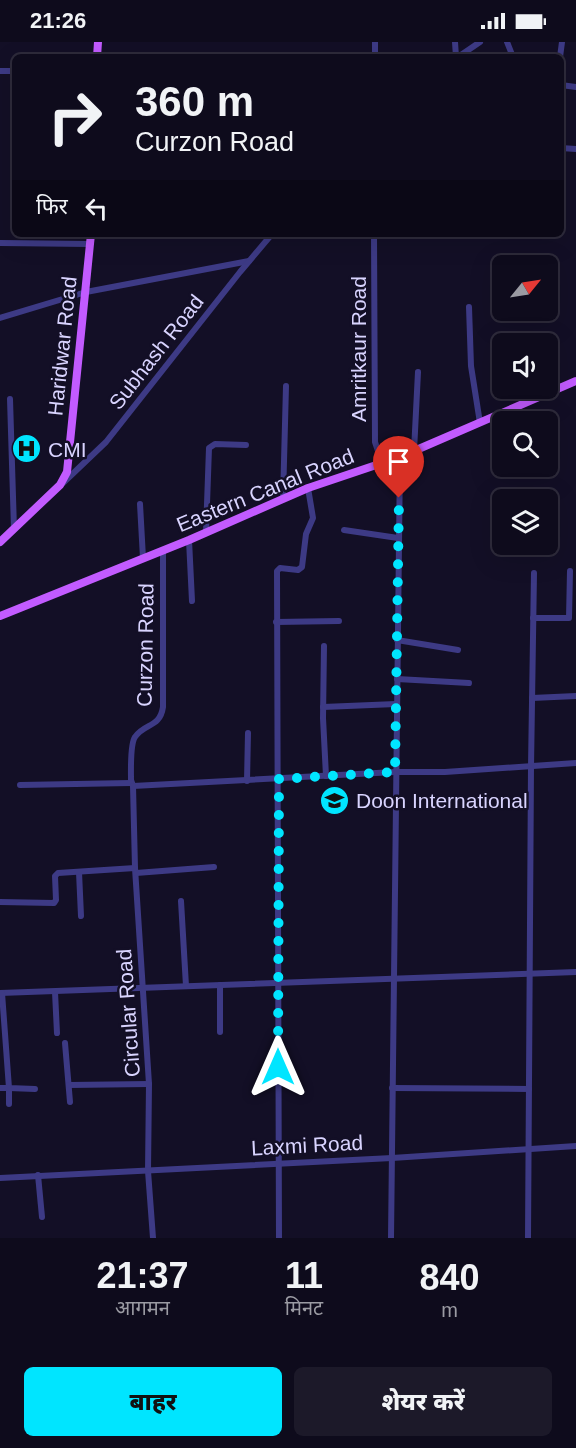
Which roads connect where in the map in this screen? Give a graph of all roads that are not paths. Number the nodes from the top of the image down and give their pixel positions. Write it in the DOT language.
graph roads {
  1 [pos="480,42"];
  2 [pos="462,54"];
  3 [pos="25,237"];
  4 [pos="91,237"];
  5 [pos="269,237"];
  6 [pos="375,237"];
  7 [pos="0,243"];
  8 [pos="25,243"];
  9 [pos="90,244"];
  10 [pos="249,261"];
  11 [pos="86,292"];
  12 [pos="469,307"];
  13 [pos="0,318"];
  14 [pos="418,372"];
  15 [pos="576,381"];
  16 [pos="286,386"];
  17 [pos="10,399"];
  18 [pos="480,423"];
  19 [pos="246,445"];
  20 [pos="414,451"];
  21 [pos="400,457"];
  22 [pos="382,463"];
  23 [pos="60,485"];
  24 [pos="308,488"];
  25 [pos="282,499"];
  26 [pos="140,504"];
  27 [pos="14,529"];
  28 [pos="344,530"];
  29 [pos="206,532"];
  30 [pos="398,538"];
  31 [pos="189,540"];
  32 [pos="0,542"];
  33 [pos="164,550"];
  34 [pos="143,558"];
  35 [pos="570,571"];
  36 [pos="534,573"];
  37 [pos="192,601"];
  38 [pos="0,616"];
  39 [pos="534,618"];
  40 [pos="339,621"];
  41 [pos="276,622"];
  42 [pos="397,640"];
  43 [pos="324,646"];
  44 [pos="458,650"];
  45 [pos="397,679"];
  46 [pos="469,683"];
  47 [pos="576,696"];
  48 [pos="532,698"];
  49 [pos="396,704"];
  50 [pos="323,707"];
  51 [pos="248,733"];
  52 [pos="576,763"];
  53 [pos="531,767"];
  54 [pos="395,772"];
  55 [pos="326,776"];
  56 [pos="279,779"];
  57 [pos="247,782"];
  58 [pos="20,785"];
  59 [pos="132,785"];
  60 [pos="214,867"];
  61 [pos="136,871"];
  62 [pos="79,872"];
  63 [pos="181,901"];
  64 [pos="0,902"];
  65 [pos="81,916"];
  66 [pos="576,972"];
  67 [pos="531,973"];
  68 [pos="394,979"];
  69 [pos="278,984"];
  70 [pos="220,985"];
  71 [pos="186,986"];
  72 [pos="143,988"];
  73 [pos="55,992"];
  74 [pos="1,993"];
  75 [pos="220,1032"];
  76 [pos="57,1033"];
  77 [pos="65,1043"];
  78 [pos="149,1084"];
  79 [pos="69,1085"];
  80 [pos="0,1088"];
  81 [pos="9,1088"];
  82 [pos="393,1088"];
  83 [pos="35,1089"];
  84 [pos="530,1089"];
  85 [pos="70,1102"];
  86 [pos="9,1104"];
  87 [pos="576,1146"];
  88 [pos="529,1149"];
  89 [pos="392,1158"];
  90 [pos="279,1162"];
  91 [pos="148,1171"];
  92 [pos="38,1175"];
  93 [pos="0,1178"];
  94 [pos="42,1216"];
  95 [pos="153,1238"];
  96 [pos="279,1238"];
  97 [pos="391,1238"];
  98 [pos="528,1238"];
  1 -- 2 [label="street"];
  3 -- 8 [label="street"];
  4 -- 9 [label="main road, Haridwar Road"];
  5 -- 10 [label="street, Subhash Road"];
  6 -- 22 [label="street, Amritkaur Road"];
  7 -- 8 [label="street"];
  8 -- 9 [label="street"];
  9 -- 11 [label="main road, Haridwar Road"];
  10 -- 11 [label="street"];
  10 -- 23 [label="street, Subhash Road"];
  11 -- 13 [label="street"];
  11 -- 23 [label="main road, Haridwar Road"];
  12 -- 18 [label="street"];
  14 -- 20 [label="street"];
  15 -- 18 [label="main road, Eastern Canal Road"];
  16 -- 25 [label="street"];
  17 -- 27 [label="street"];
  18 -- 20 [label="main road, Eastern Canal Road"];
  19 -- 29 [label="street"];
  20 -- 21 [label="main road, Eastern Canal Road"];
  21 -- 22 [label="main road, Eastern Canal Road"];
  21 -- 30 [label="street"];
  22 -- 24 [label="main road, Eastern Canal Road"];
  23 -- 27 [label="main road, Haridwar Road"];
  24 -- 25 [label="main road, Eastern Canal Road"];
  24 -- 41 [label="street"];
  25 -- 29 [label="main road, Eastern Canal Road"];
  26 -- 34 [label="street"];
  27 -- 32 [label="main road, Haridwar Road"];
  28 -- 30 [label="street"];
  29 -- 31 [label="main road, Eastern Canal Road"];
  30 -- 42 [label="street"];
  31 -- 33 [label="main road, Eastern Canal Road"];
  31 -- 37 [label="street"];
  33 -- 34 [label="main road, Eastern Canal Road"];
  33 -- 59 [label="street, Curzon Road"];
  34 -- 38 [label="main road, Eastern Canal Road"];
  35 -- 39 [label="street"];
  36 -- 39 [label="street"];
  39 -- 48 [label="street"];
  40 -- 41 [label="street"];
  41 -- 56 [label="street"];
  42 -- 44 [label="street"];
  42 -- 45 [label="street"];
  43 -- 50 [label="street"];
  45 -- 46 [label="street"];
  45 -- 49 [label="street"];
  47 -- 48 [label="street"];
  48 -- 53 [label="street"];
  49 -- 50 [label="street"];
  49 -- 54 [label="street"];
  50 -- 55 [label="street"];
  51 -- 57 [label="street"];
  52 -- 53 [label="street"];
  53 -- 54 [label="street"];
  53 -- 67 [label="street"];
  54 -- 55 [label="street"];
  54 -- 68 [label="street"];
  55 -- 56 [label="street"];
  56 -- 57 [label="street"];
  56 -- 69 [label="street"];
  57 -- 59 [label="street"];
  58 -- 59 [label="street"];
  59 -- 61 [label="street, Circular Road"];
  60 -- 61 [label="street"];
  61 -- 62 [label="street"];
  61 -- 72 [label="street, Circular Road"];
  62 -- 64 [label="street"];
  62 -- 65 [label="street"];
  63 -- 71 [label="street"];
  66 -- 67 [label="street"];
  67 -- 68 [label="street"];
  67 -- 84 [label="street"];
  68 -- 69 [label="street"];
  68 -- 82 [label="street"];
  69 -- 70 [label="street"];
  69 -- 90 [label="street"];
  70 -- 71 [label="street"];
  70 -- 75 [label="street"];
  71 -- 72 [label="street"];
  72 -- 73 [label="street"];
  72 -- 78 [label="street, Circular Road"];
  73 -- 74 [label="street"];
  73 -- 76 [label="street"];
  74 -- 81 [label="street"];
  77 -- 79 [label="street"];
  78 -- 79 [label="street"];
  78 -- 91 [label="street, Circular Road"];
  79 -- 85 [label="street"];
  80 -- 81 [label="street"];
  81 -- 83 [label="street"];
  81 -- 86 [label="street"];
  82 -- 84 [label="street"];
  82 -- 89 [label="street"];
  84 -- 88 [label="street"];
  87 -- 88 [label="street, Laxmi Road"];
  88 -- 89 [label="street, Laxmi Road"];
  88 -- 98 [label="street"];
  89 -- 90 [label="street, Laxmi Road"];
  89 -- 97 [label="street"];
  90 -- 91 [label="street, Laxmi Road"];
  90 -- 96 [label="street"];
  91 -- 92 [label="street, Laxmi Road"];
  91 -- 95 [label="street, Circular Road"];
  92 -- 93 [label="street, Laxmi Road"];
  92 -- 94 [label="street"];
}
